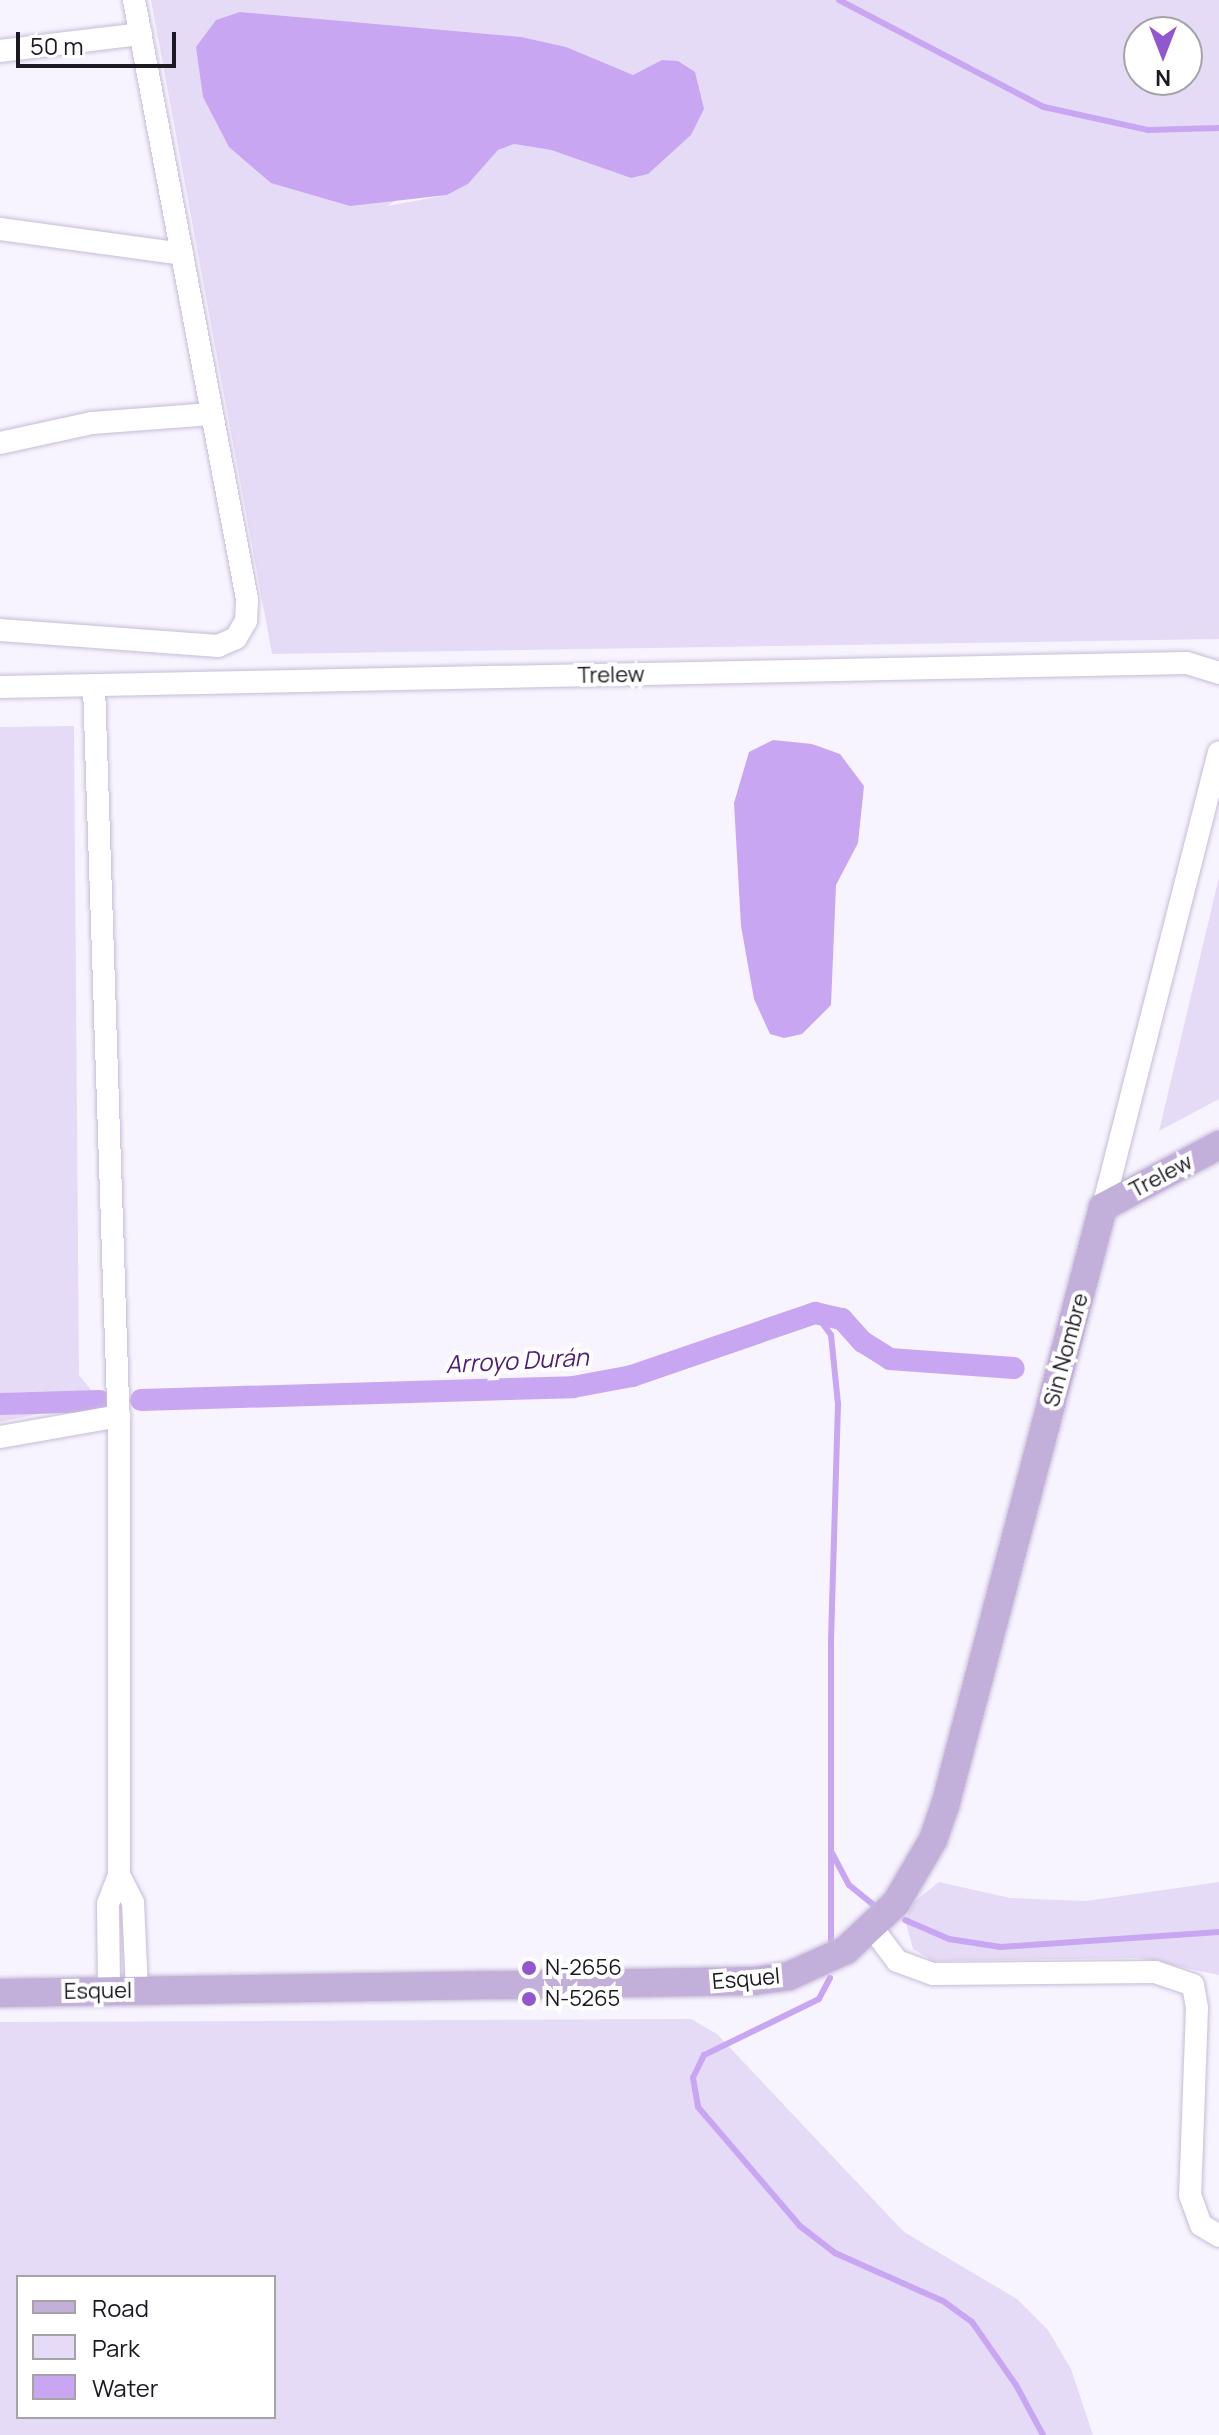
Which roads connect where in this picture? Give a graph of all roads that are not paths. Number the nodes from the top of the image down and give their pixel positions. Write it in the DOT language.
graph roads {
  1 [pos="134,0"];
  2 [pos="141,34"];
  3 [pos="0,51"];
  4 [pos="0,229"];
  5 [pos="182,254"];
  6 [pos="212,414"];
  7 [pos="0,443"];
  8 [pos="0,630"];
  9 [pos="1219,673"];
  10 [pos="94,686"];
  11 [pos="0,687"];
  12 [pos="1219,753"];
  13 [pos="1219,1145"];
  14 [pos="1103,1207"];
  15 [pos="119,1416"];
  16 [pos="0,1437"];
  17 [pos="873,1929"];
  18 [pos="123,1991"];
  19 [pos="0,1993"];
  20 [pos="1219,2236"];
  1 -- 2 [label="street"];
  2 -- 3 [label="street"];
  2 -- 5 [label="street"];
  4 -- 5 [label="street"];
  5 -- 6 [label="street"];
  6 -- 7 [label="street"];
  6 -- 8 [label="street"];
  9 -- 10 [label="street, Trelew"];
  10 -- 11 [label="street, Trelew"];
  10 -- 15 [label="street"];
  12 -- 14 [label="street, Sin Nombre"];
  13 -- 14 [label="main road, Trelew"];
  14 -- 17 [label="main road, Sin Nombre"];
  15 -- 16 [label="street"];
  15 -- 18 [label="street"];
  17 -- 18 [label="main road, Esquel"];
  17 -- 20 [label="street"];
  18 -- 19 [label="main road, Esquel"];
}
